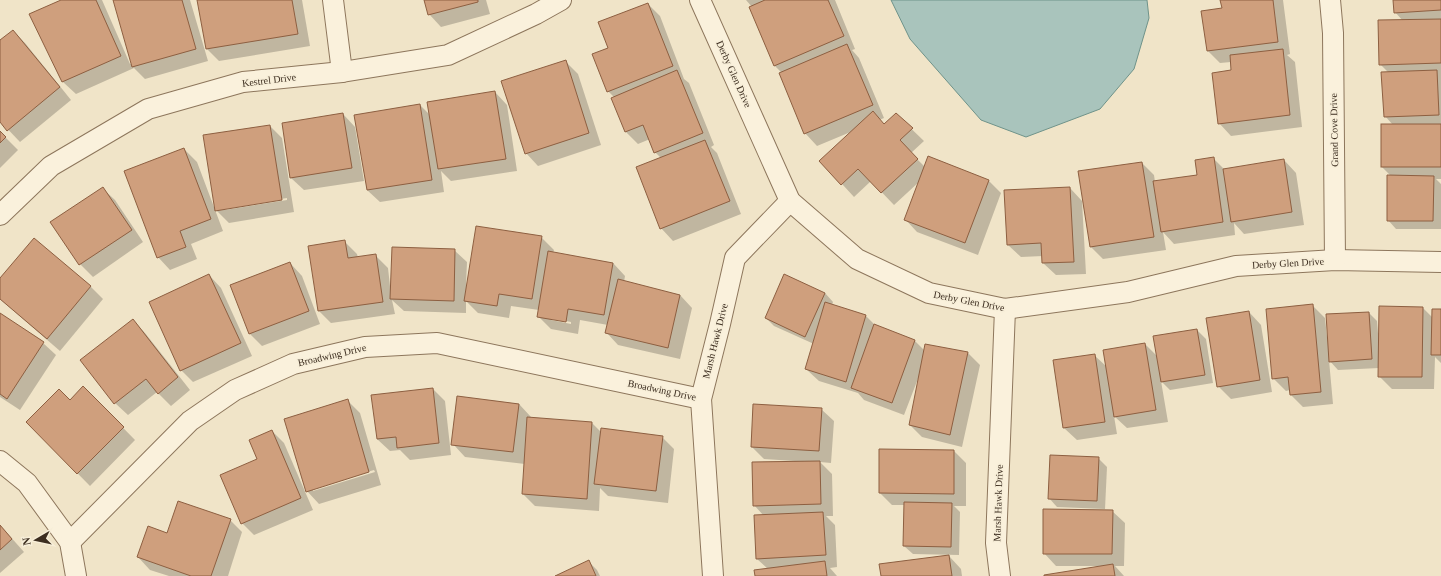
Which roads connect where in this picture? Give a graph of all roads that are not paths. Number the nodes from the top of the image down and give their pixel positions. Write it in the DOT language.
graph roads {
  1 [pos="333,0"];
  2 [pos="561,0"];
  3 [pos="700,0"];
  4 [pos="1330,0"];
  5 [pos="342,72"];
  6 [pos="790,201"];
  7 [pos="0,215"];
  8 [pos="1335,260"];
  9 [pos="1441,262"];
  10 [pos="1005,309"];
  11 [pos="701,399"];
  12 [pos="0,460"];
  13 [pos="70,542"];
  14 [pos="76,576"];
  15 [pos="713,576"];
  16 [pos="1000,576"];
  1 -- 5 [label="street"];
  2 -- 5 [label="street, Kestrel Drive"];
  3 -- 6 [label="street, Derby Glen Drive"];
  4 -- 8 [label="street, Grand Cove Drive"];
  5 -- 7 [label="street, Kestrel Drive"];
  6 -- 10 [label="street, Derby Glen Drive"];
  6 -- 11 [label="street, Marsh Hawk Drive"];
  8 -- 9 [label="street, Derby Glen Drive"];
  8 -- 10 [label="street, Derby Glen Drive"];
  10 -- 16 [label="street, Marsh Hawk Drive"];
  11 -- 13 [label="street, Broadwing Drive"];
  11 -- 15 [label="street, Marsh Hawk Drive"];
  12 -- 13 [label="street"];
  13 -- 14 [label="street"];
}
